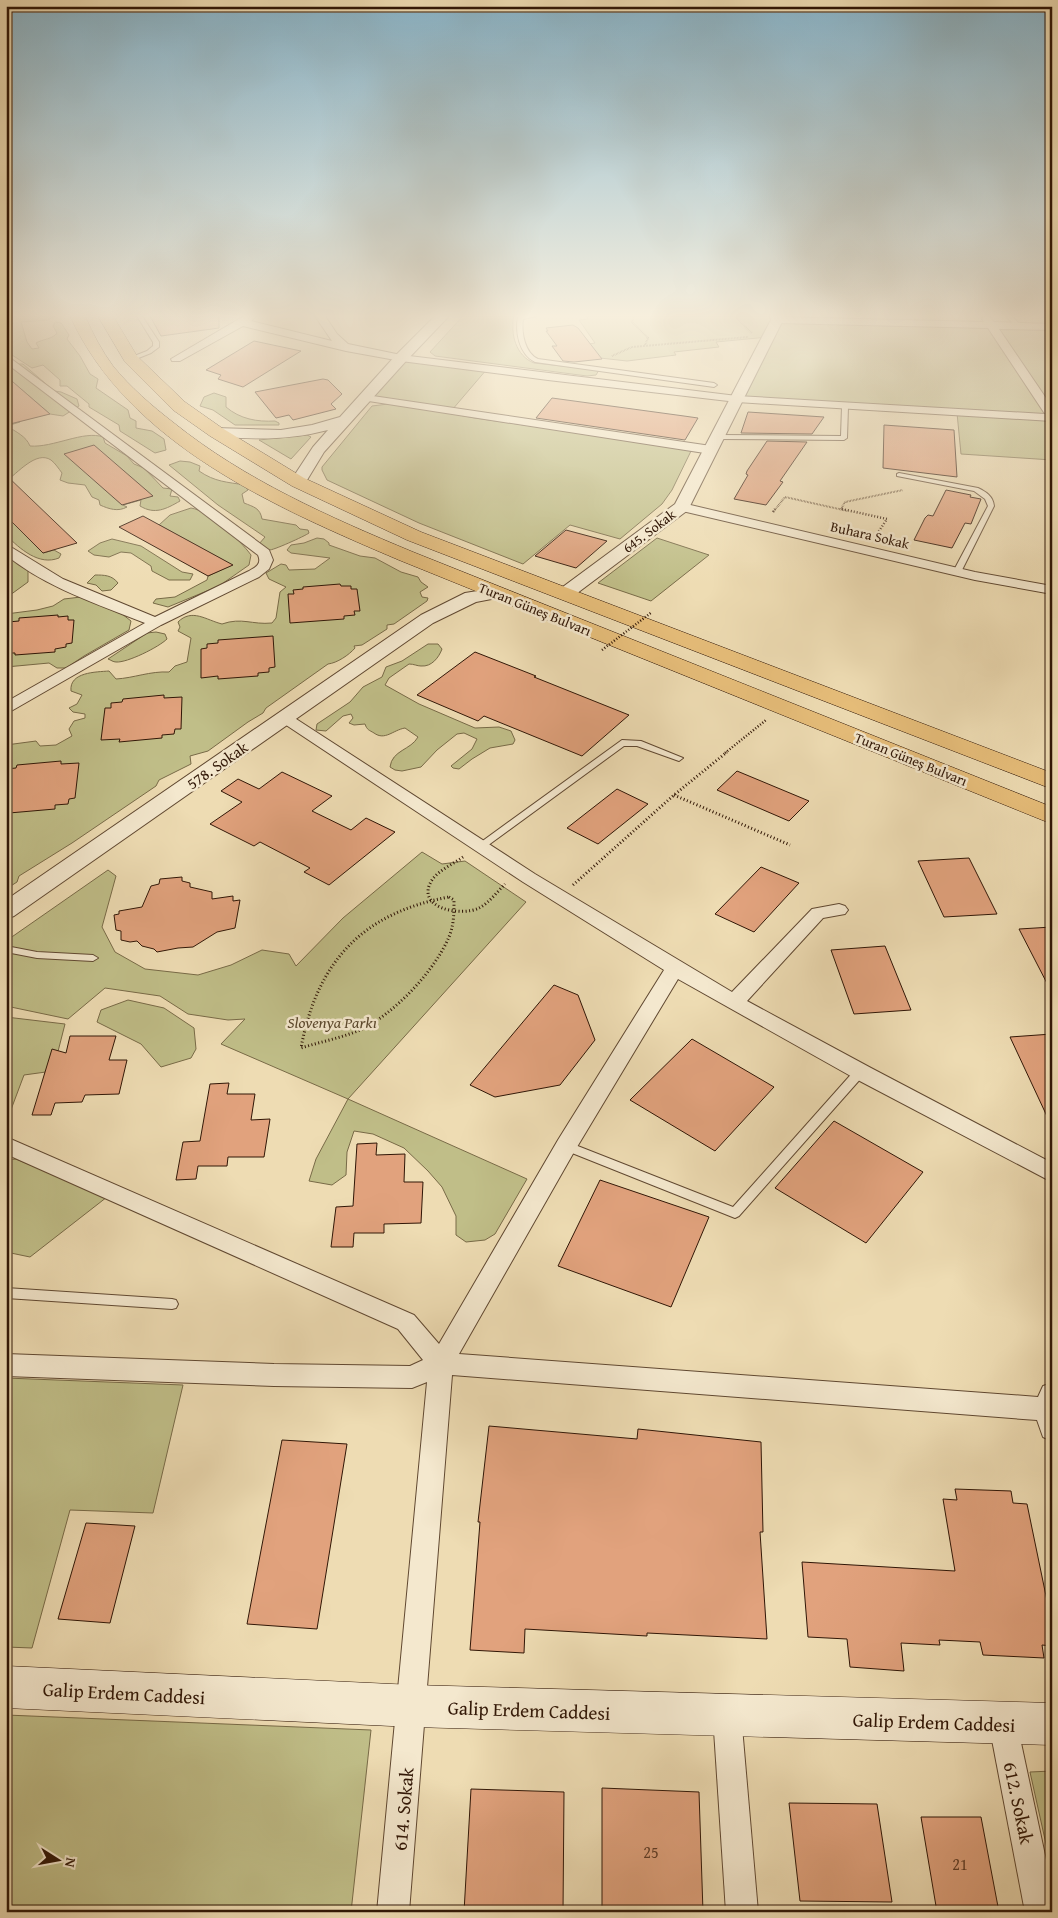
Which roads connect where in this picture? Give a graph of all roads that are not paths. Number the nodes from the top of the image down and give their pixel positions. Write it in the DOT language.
graph roads {
  1 [pos="69,406"];
  2 [pos="145,406"];
  3 [pos="178,406"];
  4 [pos="359,406"];
  5 [pos="424,406"];
  6 [pos="734,406"];
  7 [pos="825,406"];
  8 [pos="1044,406"];
  9 [pos="845,407"];
  10 [pos="1052,417"];
  11 [pos="346,419"];
  12 [pos="216,432"];
  13 [pos="714,443"];
  14 [pos="899,475"];
  15 [pos="298,482"];
  16 [pos="682,507"];
  17 [pos="6,548"];
  18 [pos="957,572"];
  19 [pos="454,576"];
  20 [pos="1052,590"];
  21 [pos="496,593"];
  22 [pos="566,593"];
  23 [pos="427,619"];
  24 [pos="156,622"];
  25 [pos="6,709"];
  26 [pos="285,718"];
  27 [pos="679,758"];
  28 [pos="1052,782"];
  29 [pos="1052,816"];
  30 [pos="480,846"];
  31 [pos="839,910"];
  32 [pos="6,911"];
  33 [pos="6,949"];
  34 [pos="93,958"];
  35 [pos="675,968"];
  36 [pos="734,1002"];
  37 [pos="859,1073"];
  38 [pos="6,1145"];
  39 [pos="566,1146"];
  40 [pos="1052,1173"];
  41 [pos="6,1293"];
  42 [pos="172,1304"];
  43 [pos="441,1363"];
  44 [pos="6,1364"];
  45 [pos="1050,1411"];
  46 [pos="6,1687"];
  47 [pos="413,1706"];
  48 [pos="727,1715"];
  49 [pos="1003,1724"];
  50 [pos="1052,1724"];
  51 [pos="393,1912"];
  52 [pos="742,1912"];
  53 [pos="1041,1912"];
  1 -- 24 [label="street"];
  2 -- 19 [label="main road, Turan Güneş Bulvarı"];
  3 -- 12 [label="main road, Turan Güneş Bulvarı"];
  4 -- 11 [label="street"];
  5 -- 13 [label="street"];
  6 -- 13 [label="street, 645. Sokak"];
  7 -- 9 [label="street"];
  8 -- 10 [label="street"];
  9 -- 10 [label="street"];
  9 -- 13 [label="lane"];
  11 -- 12 [label="street"];
  11 -- 15 [label="street"];
  12 -- 15 [label="main road, Turan Güneş Bulvarı"];
  13 -- 16 [label="street, 645. Sokak"];
  14 -- 18 [label="lane"];
  15 -- 22 [label="main road, Turan Güneş Bulvarı"];
  16 -- 18 [label="street, Buhara Sokak"];
  16 -- 22 [label="street, 645. Sokak"];
  17 -- 24 [label="street"];
  18 -- 20 [label="street, Buhara Sokak"];
  19 -- 21 [label="main road, Turan Güneş Bulvarı"];
  19 -- 23 [label="street"];
  21 -- 23 [label="street"];
  21 -- 29 [label="main road, Turan Güneş Bulvarı"];
  22 -- 28 [label="main road, Turan Güneş Bulvarı"];
  23 -- 26 [label="street, 578. Sokak"];
  24 -- 25 [label="street"];
  26 -- 30 [label="street"];
  26 -- 32 [label="street, 578. Sokak"];
  27 -- 30 [label="lane"];
  30 -- 35 [label="street"];
  31 -- 36 [label="street"];
  33 -- 34 [label="lane"];
  35 -- 36 [label="street"];
  35 -- 39 [label="street"];
  36 -- 37 [label="street"];
  37 -- 39 [label="lane"];
  37 -- 40 [label="street"];
  38 -- 43 [label="street"];
  39 -- 43 [label="street"];
  41 -- 42 [label="lane"];
  43 -- 44 [label="street"];
  43 -- 45 [label="street"];
  43 -- 47 [label="street, 614. Sokak"];
  46 -- 47 [label="main road, Galip Erdem Caddesi"];
  47 -- 48 [label="main road, Galip Erdem Caddesi"];
  47 -- 51 [label="street, 614. Sokak"];
  48 -- 49 [label="main road, Galip Erdem Caddesi"];
  48 -- 52 [label="street"];
  49 -- 50 [label="main road, Galip Erdem Caddesi"];
  49 -- 53 [label="street, 612. Sokak"];
}
